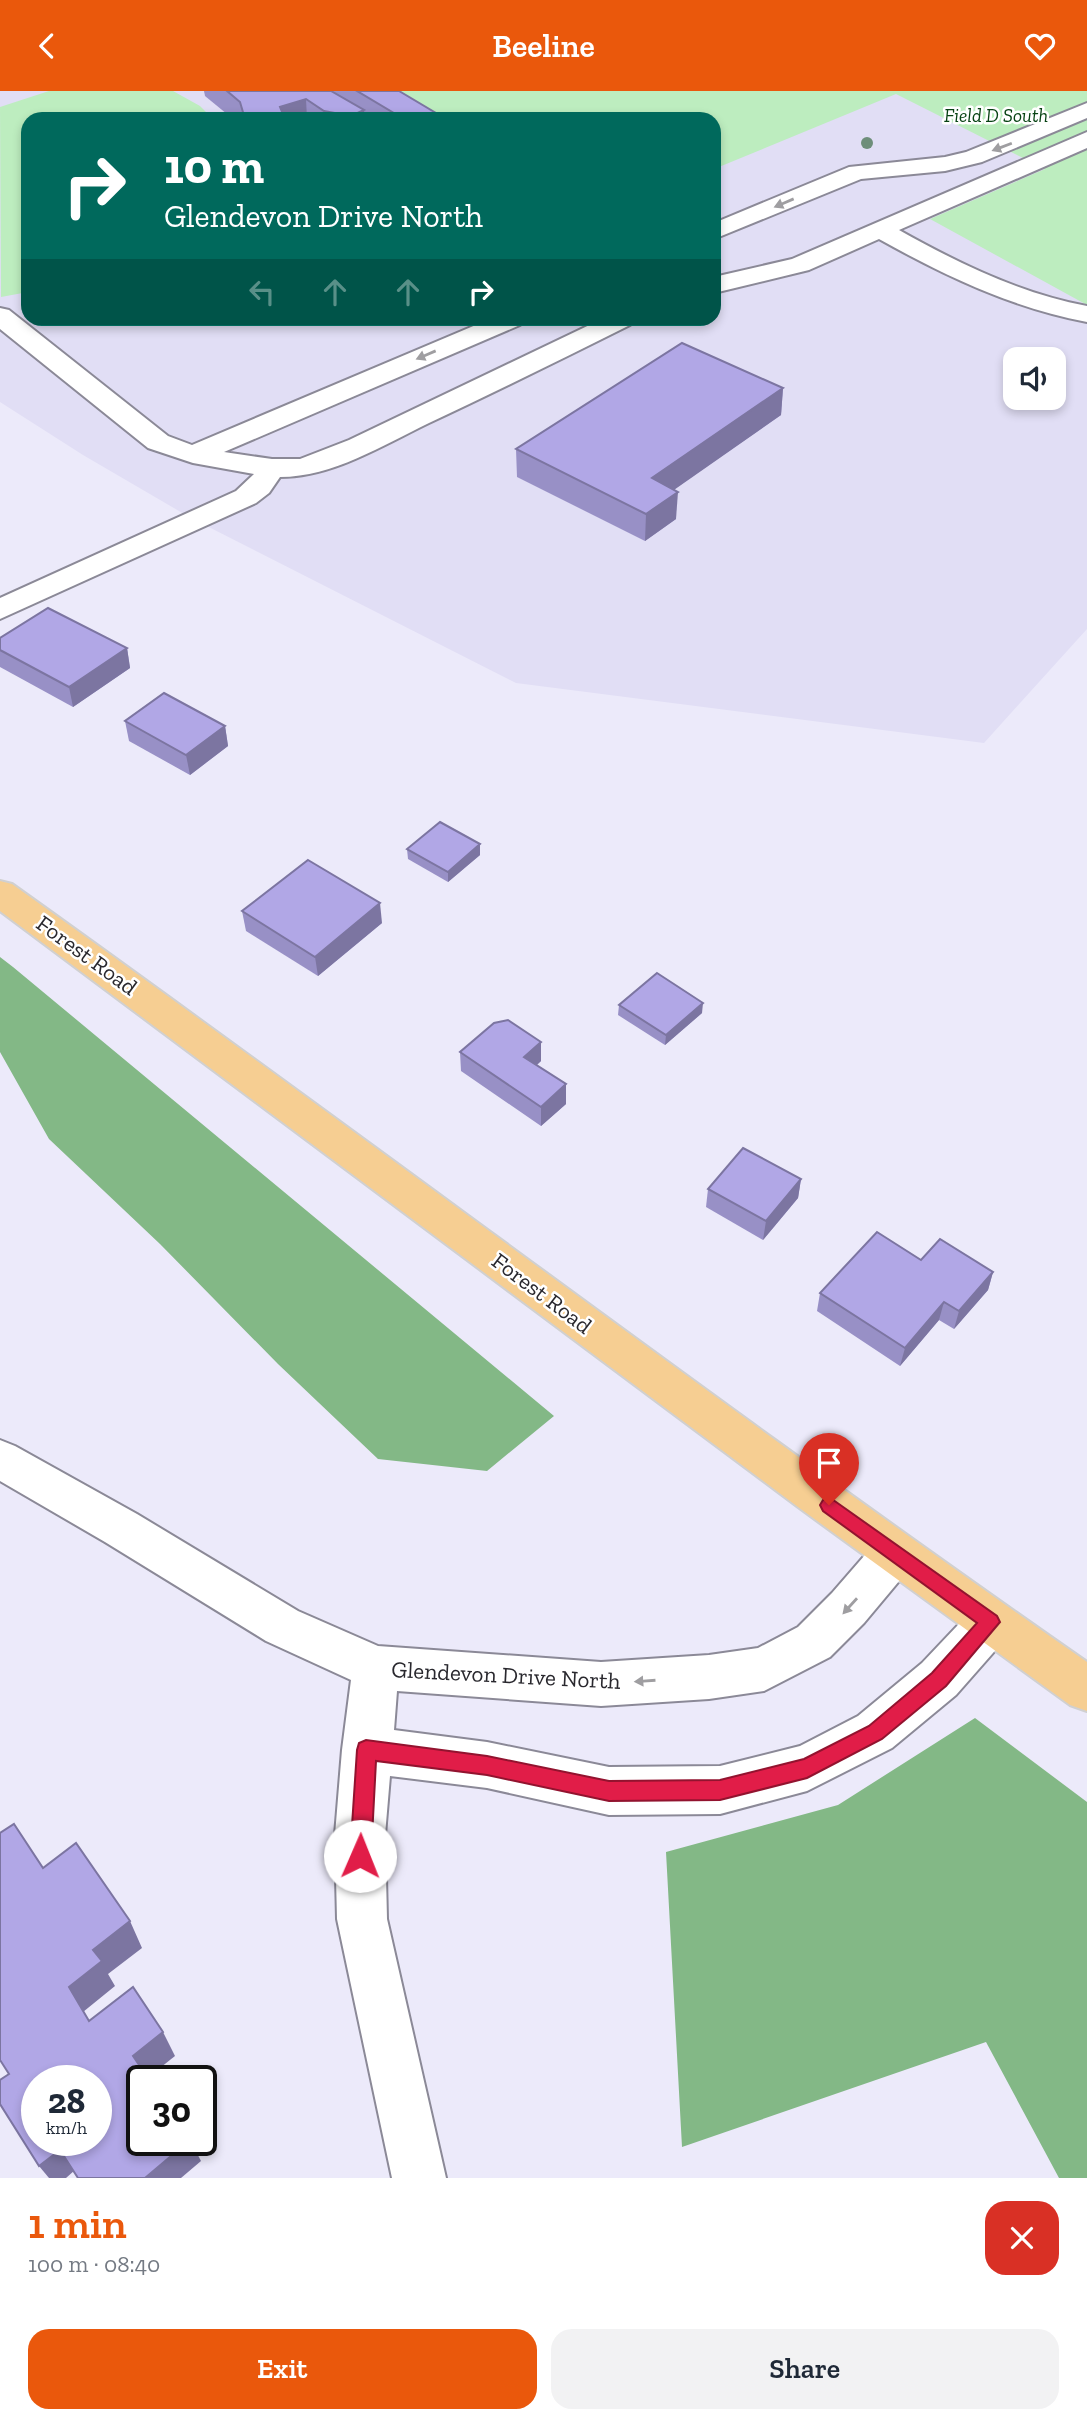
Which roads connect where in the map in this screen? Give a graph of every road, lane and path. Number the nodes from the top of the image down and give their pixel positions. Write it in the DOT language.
graph roads {
  1 [pos="1087,110"];
  2 [pos="1087,139"];
  3 [pos="721,229"];
  4 [pos="882,231"];
  5 [pos="721,283"];
  6 [pos="1087,314"];
  7 [pos="0,316"];
  8 [pos="494,326"];
  9 [pos="607,326"];
  10 [pos="476,333"];
  11 [pos="532,362"];
  12 [pos="193,455"];
  13 [pos="272,468"];
  14 [pos="0,610"];
  15 [pos="0,893"];
  16 [pos="0,1459"];
  17 [pos="894,1554"];
  18 [pos="990,1622"];
  19 [pos="376,1668"];
  20 [pos="1087,1689"];
  21 [pos="366,1750"];
  22 [pos="419,2178"];
  1 -- 3 [label="street, one-way"];
  2 -- 4 [label="street"];
  4 -- 5 [label="street"];
  4 -- 6 [label="street"];
  7 -- 12 [label="street"];
  8 -- 10 [label="street"];
  9 -- 11 [label="street"];
  10 -- 11 [label="street"];
  10 -- 12 [label="street, one-way"];
  11 -- 13 [label="street"];
  12 -- 13 [label="street"];
  13 -- 14 [label="street"];
  15 -- 17 [label="main road, Forest Road"];
  16 -- 19 [label="street, Glendevon Drive North"];
  17 -- 18 [label="main road, Forest Road"];
  17 -- 19 [label="street, Glendevon Drive North, one-way"];
  18 -- 20 [label="main road, Forest Road"];
  18 -- 21 [label="street"];
  19 -- 21 [label="street"];
  21 -- 22 [label="street"];
}
